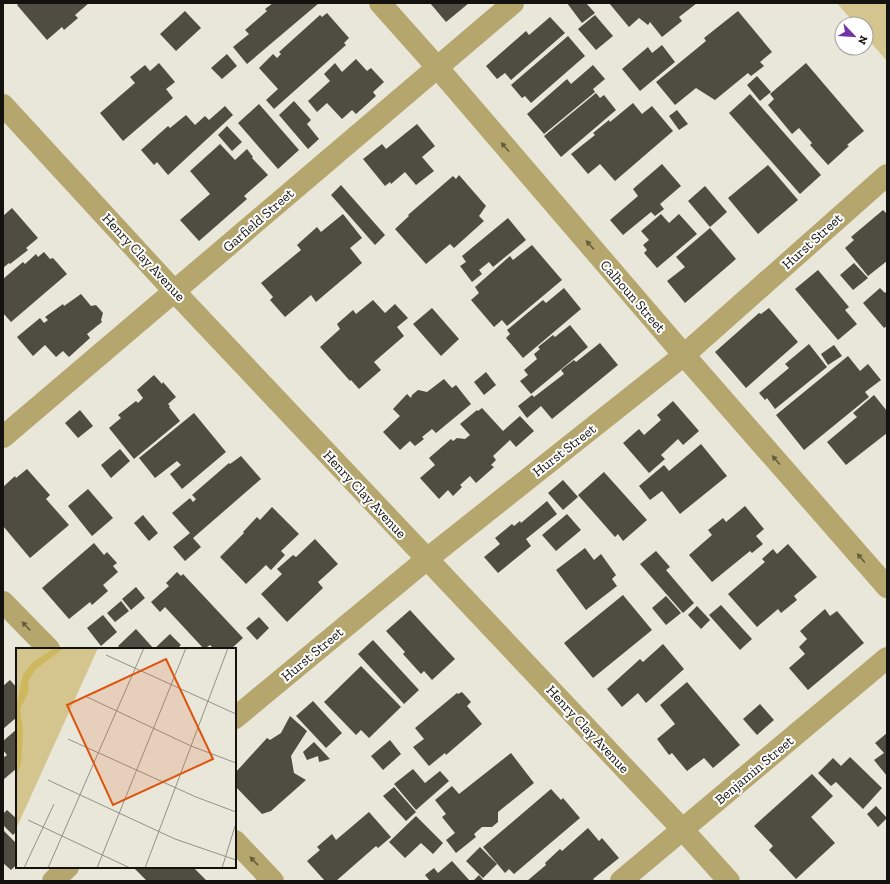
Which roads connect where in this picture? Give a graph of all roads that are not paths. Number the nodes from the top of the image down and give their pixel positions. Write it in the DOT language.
graph roads {
  1 [pos="380,3"];
  2 [pos="514,3"];
  3 [pos="437,67"];
  4 [pos="3,105"];
  5 [pos="887,175"];
  6 [pos="175,292"];
  7 [pos="684,355"];
  8 [pos="3,437"];
  9 [pos="427,559"];
  10 [pos="887,587"];
  11 [pos="3,602"];
  12 [pos="48,648"];
  13 [pos="887,658"];
  14 [pos="236,717"];
  15 [pos="683,830"];
  16 [pos="236,842"];
  17 [pos="67,868"];
  18 [pos="53,881"];
  19 [pos="273,881"];
  20 [pos="621,881"];
  21 [pos="729,881"];
  1 -- 3 [label="street, Calhoun Street"];
  2 -- 3 [label="street, Garfield Street"];
  3 -- 6 [label="street, Garfield Street"];
  7 -- 3 [label="street, Calhoun Street, one-way"];
  4 -- 6 [label="street, Henry Clay Avenue"];
  5 -- 7 [label="street, Hurst Street"];
  6 -- 8 [label="street, Garfield Street"];
  6 -- 9 [label="street, Henry Clay Avenue"];
  7 -- 9 [label="street, Hurst Street"];
  10 -- 7 [label="street, Calhoun Street, one-way"];
  9 -- 14 [label="street, Hurst Street"];
  9 -- 15 [label="street, Henry Clay Avenue"];
  12 -- 11 [label="street, one-way"];
  13 -- 15 [label="street, Benjamin Street"];
  15 -- 20 [label="street, Benjamin Street"];
  15 -- 21 [label="street, Henry Clay Avenue"];
  19 -- 16 [label="street, one-way"];
  17 -- 18 [label="street"];
}
